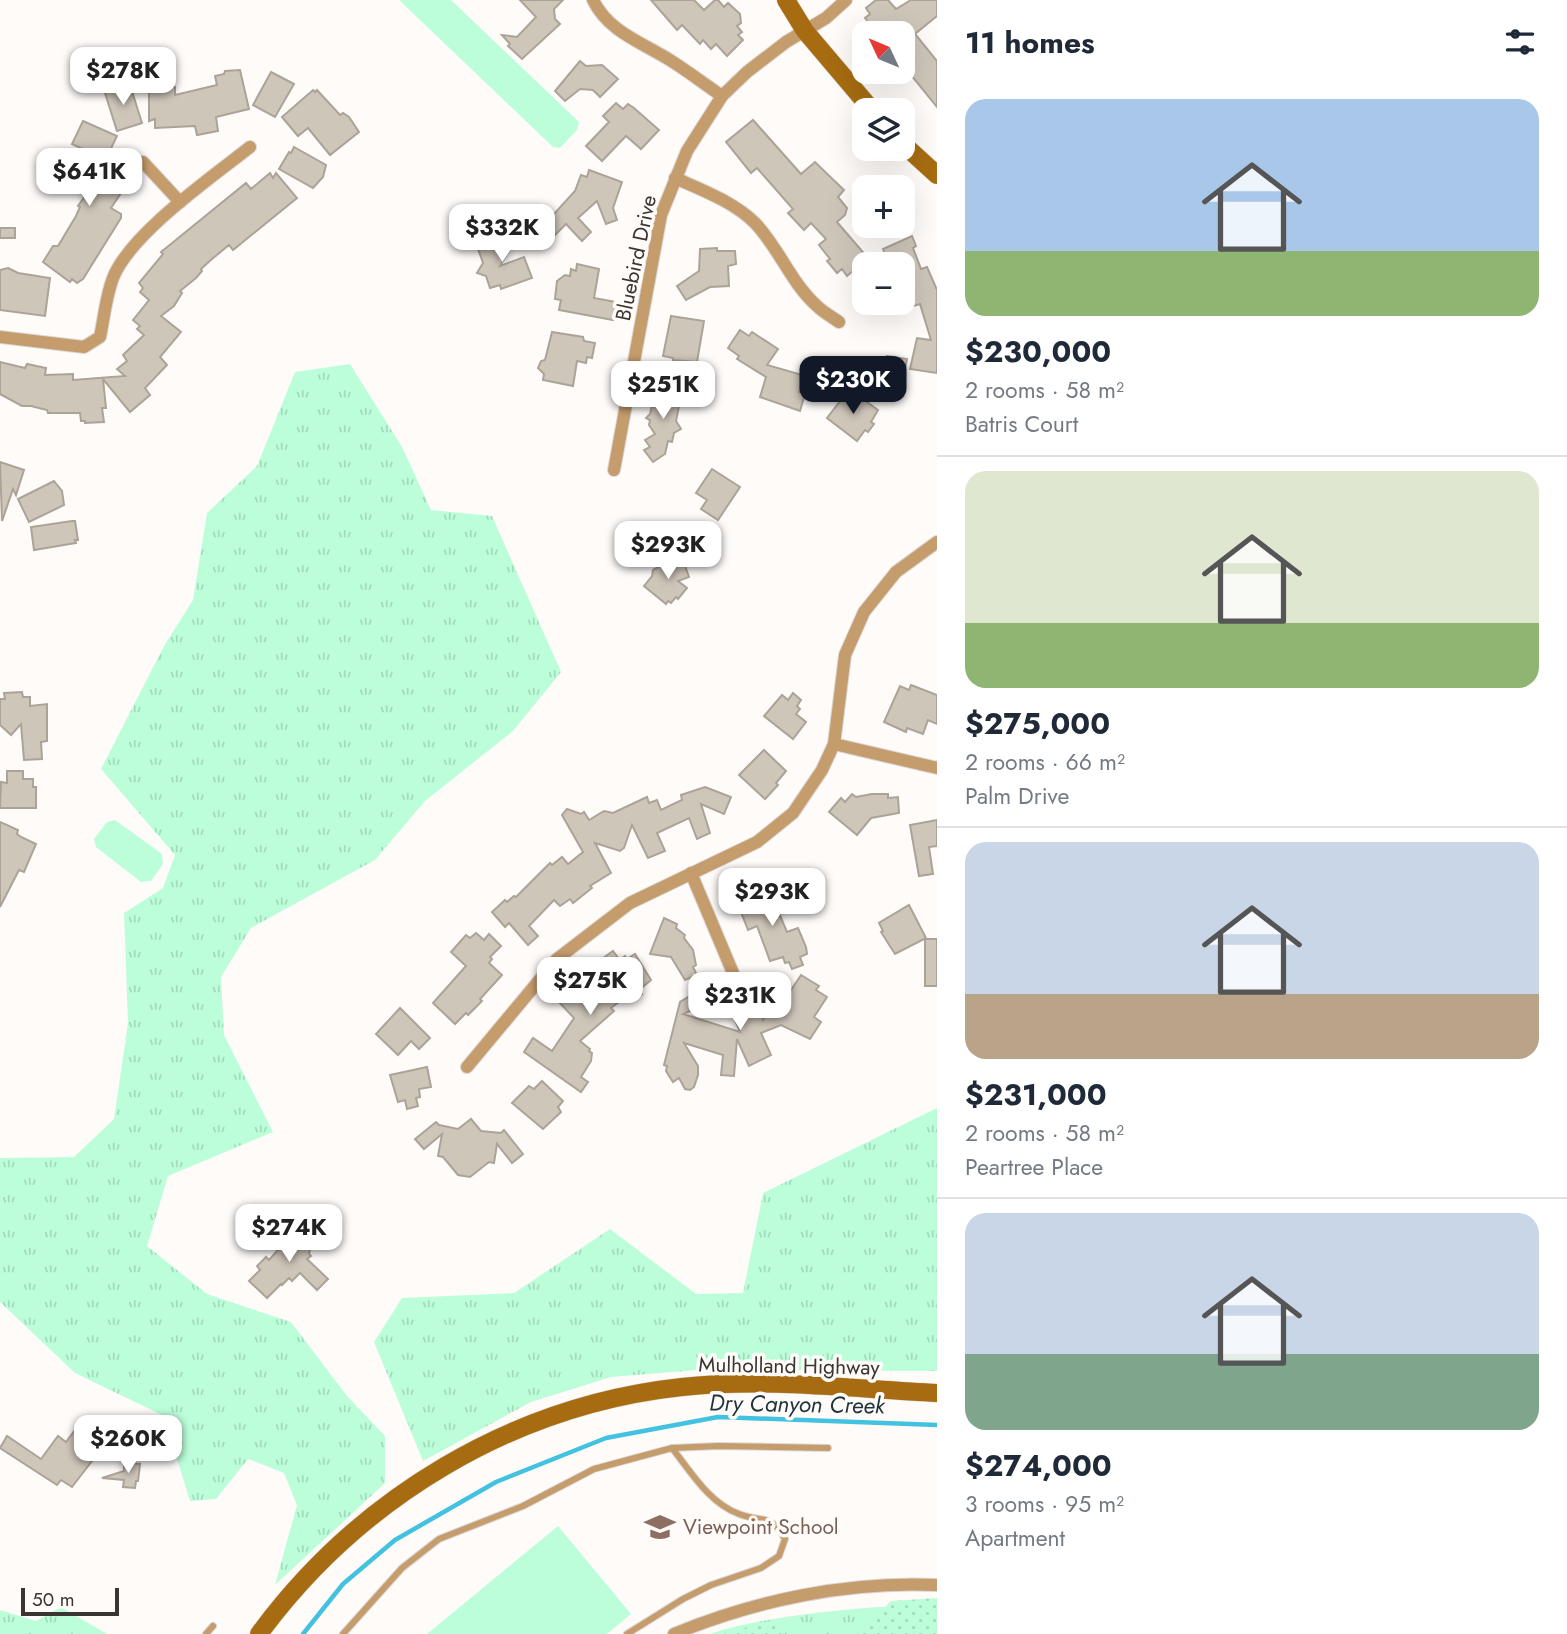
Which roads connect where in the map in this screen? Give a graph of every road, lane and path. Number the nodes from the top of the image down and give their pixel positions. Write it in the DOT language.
graph roads {
  1 [pos="593,0"];
  2 [pos="786,0"];
  3 [pos="846,0"];
  4 [pos="806,30"];
  5 [pos="722,96"];
  6 [pos="862,98"];
  7 [pos="250,147"];
  8 [pos="915,155"];
  9 [pos="143,162"];
  10 [pos="937,175"];
  11 [pos="675,178"];
  12 [pos="180,202"];
  13 [pos="839,322"];
  14 [pos="0,337"];
  15 [pos="614,470"];
  16 [pos="937,542"];
  17 [pos="834,744"];
  18 [pos="937,768"];
  19 [pos="691,873"];
  20 [pos="733,973"];
  21 [pos="467,1067"];
  22 [pos="937,1393"];
  23 [pos="672,1448"];
  24 [pos="828,1448"];
  25 [pos="937,1585"];
  26 [pos="214,1626"];
  27 [pos="206,1634"];
  28 [pos="259,1634"];
  29 [pos="343,1634"];
  30 [pos="626,1634"];
  31 [pos="674,1634"];
  1 -- 5 [label="street"];
  2 -- 4 [label="main road"];
  3 -- 4 [label="street, Bluebird Drive"];
  4 -- 5 [label="street, Bluebird Drive"];
  4 -- 6 [label="main road"];
  5 -- 11 [label="street, Bluebird Drive"];
  7 -- 12 [label="street"];
  8 -- 10 [label="main road"];
  9 -- 12 [label="street"];
  11 -- 13 [label="street"];
  11 -- 15 [label="street, Bluebird Drive"];
  12 -- 14 [label="street"];
  16 -- 17 [label="street"];
  17 -- 18 [label="street"];
  17 -- 19 [label="street"];
  19 -- 20 [label="street"];
  19 -- 21 [label="street"];
  22 -- 28 [label="main road, Mulholland Highway"];
  23 -- 24 [label="lane"];
  23 -- 29 [label="lane"];
  23 -- 30 [label="lane"];
  25 -- 31 [label="street"];
  26 -- 27 [label="lane"];
}
